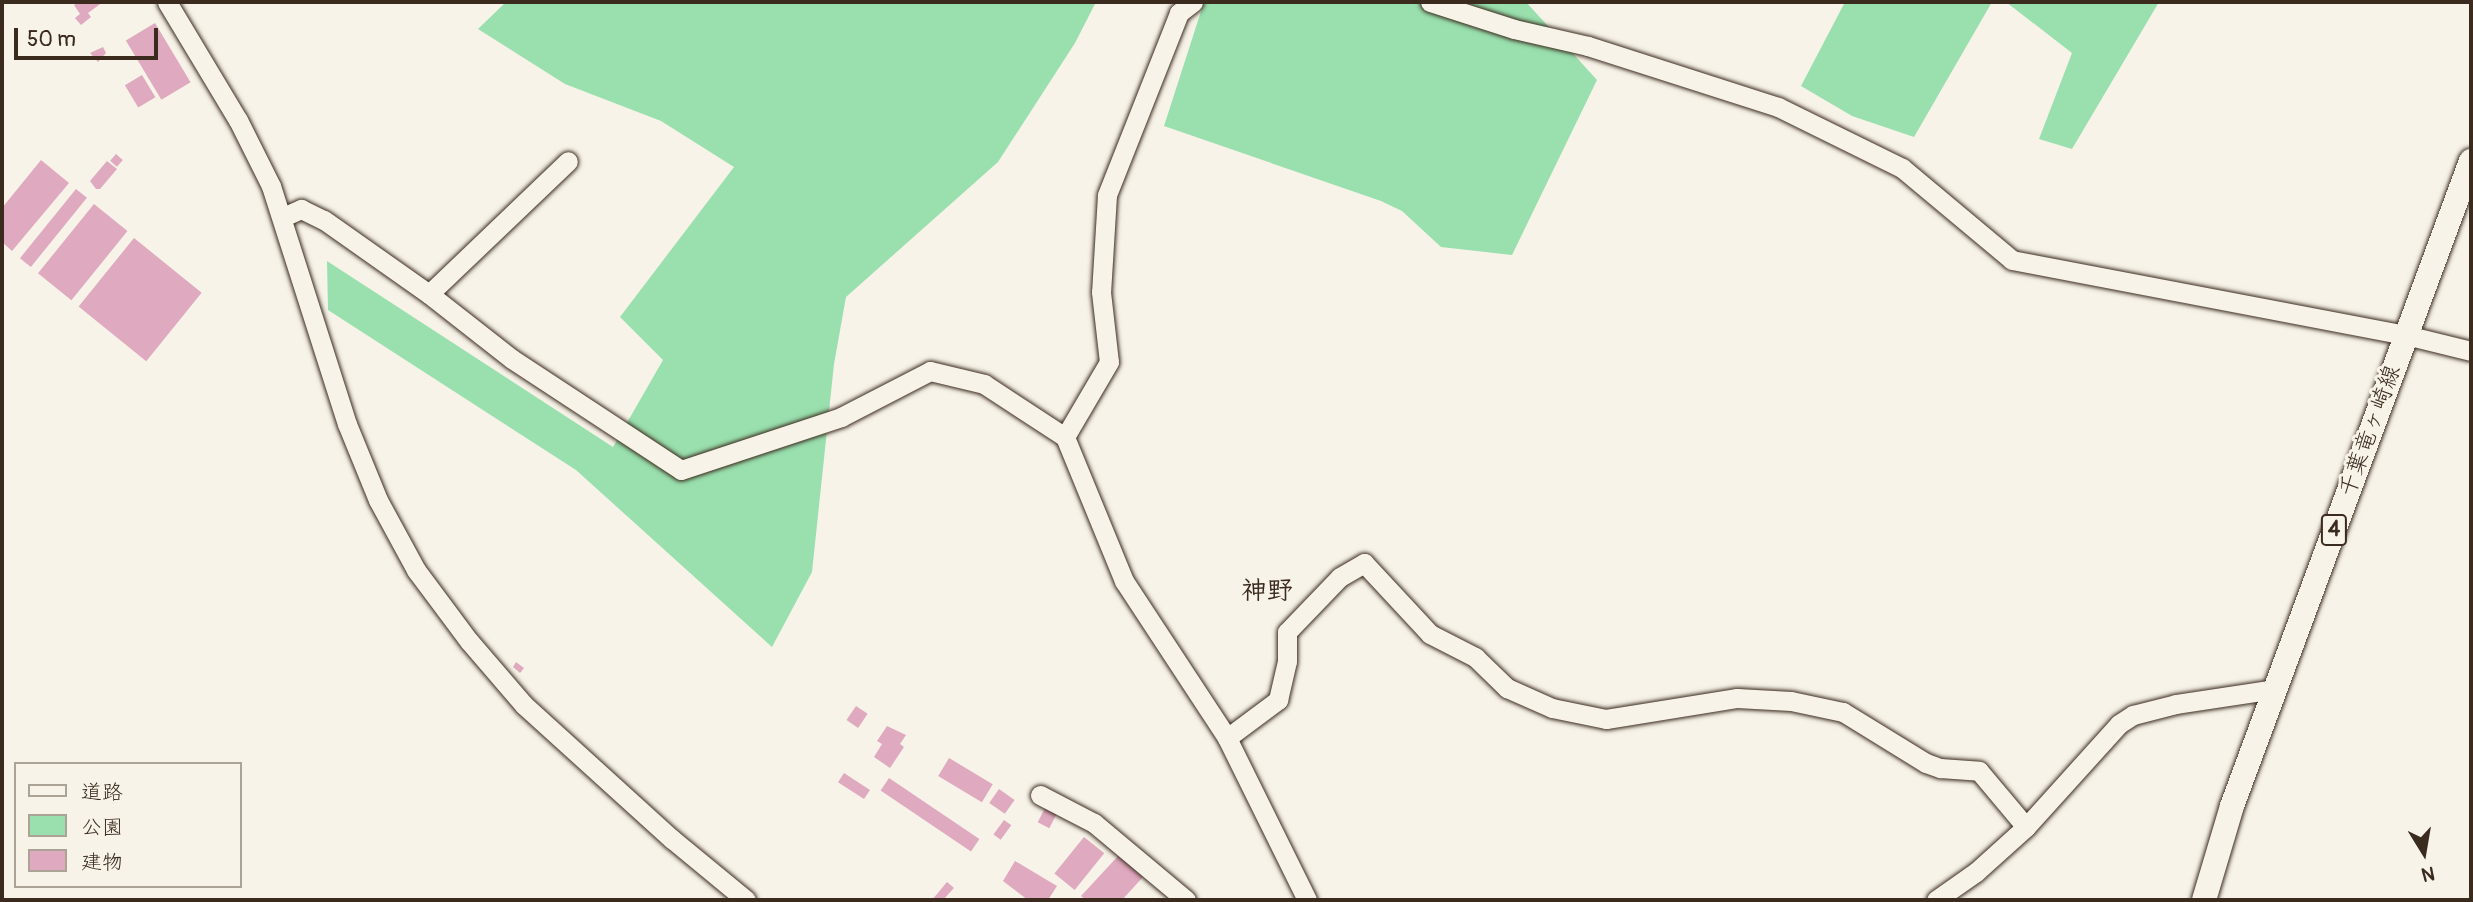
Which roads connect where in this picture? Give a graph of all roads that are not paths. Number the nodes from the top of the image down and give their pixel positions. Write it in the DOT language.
graph roads {
  1 [pos="167,2"];
  2 [pos="1193,2"];
  3 [pos="1430,2"];
  4 [pos="568,161"];
  5 [pos="2471,161"];
  6 [pos="283,217"];
  7 [pos="429,294"];
  8 [pos="2406,335"];
  9 [pos="2471,351"];
  10 [pos="1065,437"];
  11 [pos="2275,689"];
  12 [pos="1227,738"];
  13 [pos="1040,794"];
  14 [pos="2026,827"];
  15 [pos="1301,898"];
  16 [pos="746,900"];
  17 [pos="1185,900"];
  18 [pos="1936,900"];
  19 [pos="2204,900"];
  1 -- 6 [label="street"];
  2 -- 10 [label="street"];
  3 -- 8 [label="street"];
  4 -- 7 [label="street"];
  5 -- 8 [label="main road, 千葉竜ヶ崎線 / 4"];
  6 -- 7 [label="street"];
  6 -- 16 [label="street"];
  7 -- 10 [label="street"];
  8 -- 9 [label="street"];
  8 -- 11 [label="main road, 千葉竜ヶ崎線 / 4"];
  10 -- 12 [label="street"];
  11 -- 14 [label="street"];
  11 -- 19 [label="main road, 千葉竜ヶ崎線 / 4"];
  12 -- 14 [label="street"];
  12 -- 15 [label="street"];
  13 -- 17 [label="street"];
  14 -- 18 [label="street"];
}
